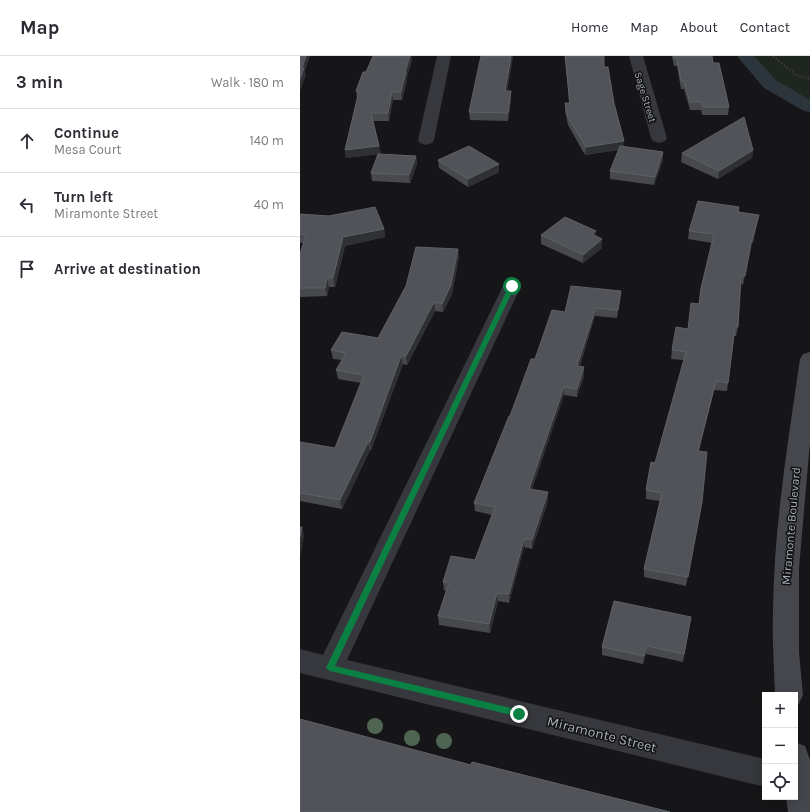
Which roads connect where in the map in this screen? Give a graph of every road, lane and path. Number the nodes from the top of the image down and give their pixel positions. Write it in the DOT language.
graph roads {
  1 [pos="444,56"];
  2 [pos="636,56"];
  3 [pos="773,56"];
  4 [pos="810,79"];
  5 [pos="659,138"];
  6 [pos="426,140"];
  7 [pos="512,286"];
  8 [pos="810,359"];
  9 [pos="803,466"];
  10 [pos="300,661"];
  11 [pos="330,668"];
  12 [pos="789,692"];
  13 [pos="762,772"];
  14 [pos="799,775"];
  15 [pos="803,812"];
  1 -- 6 [label="street"];
  2 -- 5 [label="street, Sage Street"];
  3 -- 4 [label="path"];
  7 -- 11 [label="street"];
  8 -- 9 [label="street, Miramonte Boulevard"];
  9 -- 12 [label="street, Miramonte Boulevard"];
  10 -- 11 [label="street, Miramonte Street"];
  11 -- 13 [label="street, Miramonte Street"];
  14 -- 15 [label="street"];
}
